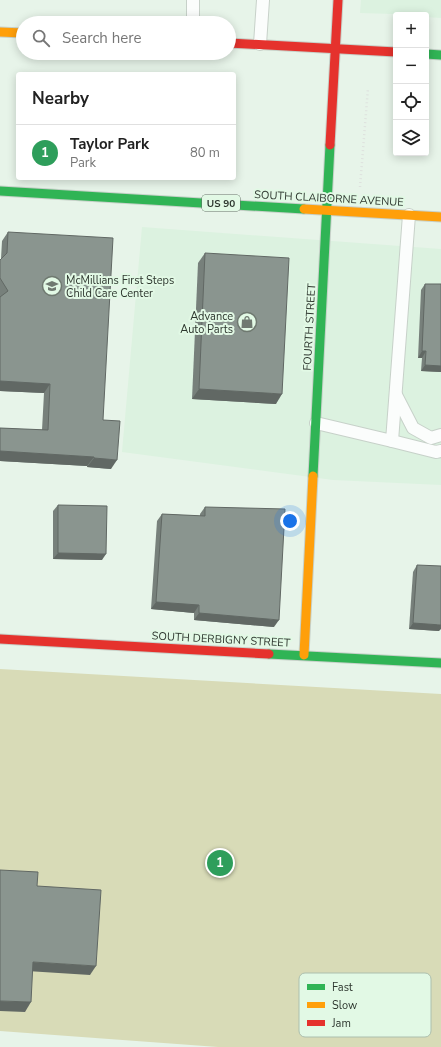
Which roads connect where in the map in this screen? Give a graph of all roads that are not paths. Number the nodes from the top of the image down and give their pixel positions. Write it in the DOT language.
graph roads {
  1 [pos="192,0"];
  2 [pos="263,0"];
  3 [pos="338,0"];
  4 [pos="193,16"];
  5 [pos="0,32"];
  6 [pos="16,33"];
  7 [pos="236,43"];
  8 [pos="260,44"];
  9 [pos="335,48"];
  10 [pos="393,52"];
  11 [pos="429,54"];
  12 [pos="441,55"];
  13 [pos="0,191"];
  14 [pos="328,209"];
  15 [pos="409,215"];
  16 [pos="441,217"];
  17 [pos="396,394"];
  18 [pos="316,423"];
  19 [pos="441,435"];
  20 [pos="392,441"];
  21 [pos="441,450"];
  22 [pos="0,639"];
  23 [pos="304,655"];
  24 [pos="441,663"];
  1 -- 4 [label="lane"];
  2 -- 8 [label="lane"];
  3 -- 9 [label="street, FOURTH STREET"];
  5 -- 6 [label="street"];
  7 -- 8 [label="street"];
  8 -- 9 [label="street"];
  9 -- 10 [label="street"];
  9 -- 14 [label="street, FOURTH STREET"];
  11 -- 12 [label="street"];
  13 -- 14 [label="street, SOUTH CLAIBORNE AVENUE / US 90"];
  14 -- 15 [label="street, SOUTH CLAIBORNE AVENUE / US 90"];
  14 -- 18 [label="street, FOURTH STREET"];
  15 -- 16 [label="street, SOUTH CLAIBORNE AVENUE / US 90"];
  15 -- 17 [label="lane"];
  17 -- 19 [label="lane"];
  17 -- 20 [label="lane"];
  18 -- 20 [label="lane"];
  18 -- 23 [label="street, FOURTH STREET"];
  20 -- 21 [label="lane"];
  22 -- 23 [label="street, SOUTH DERBIGNY STREET"];
  23 -- 24 [label="street, SOUTH DERBIGNY STREET"];
}
